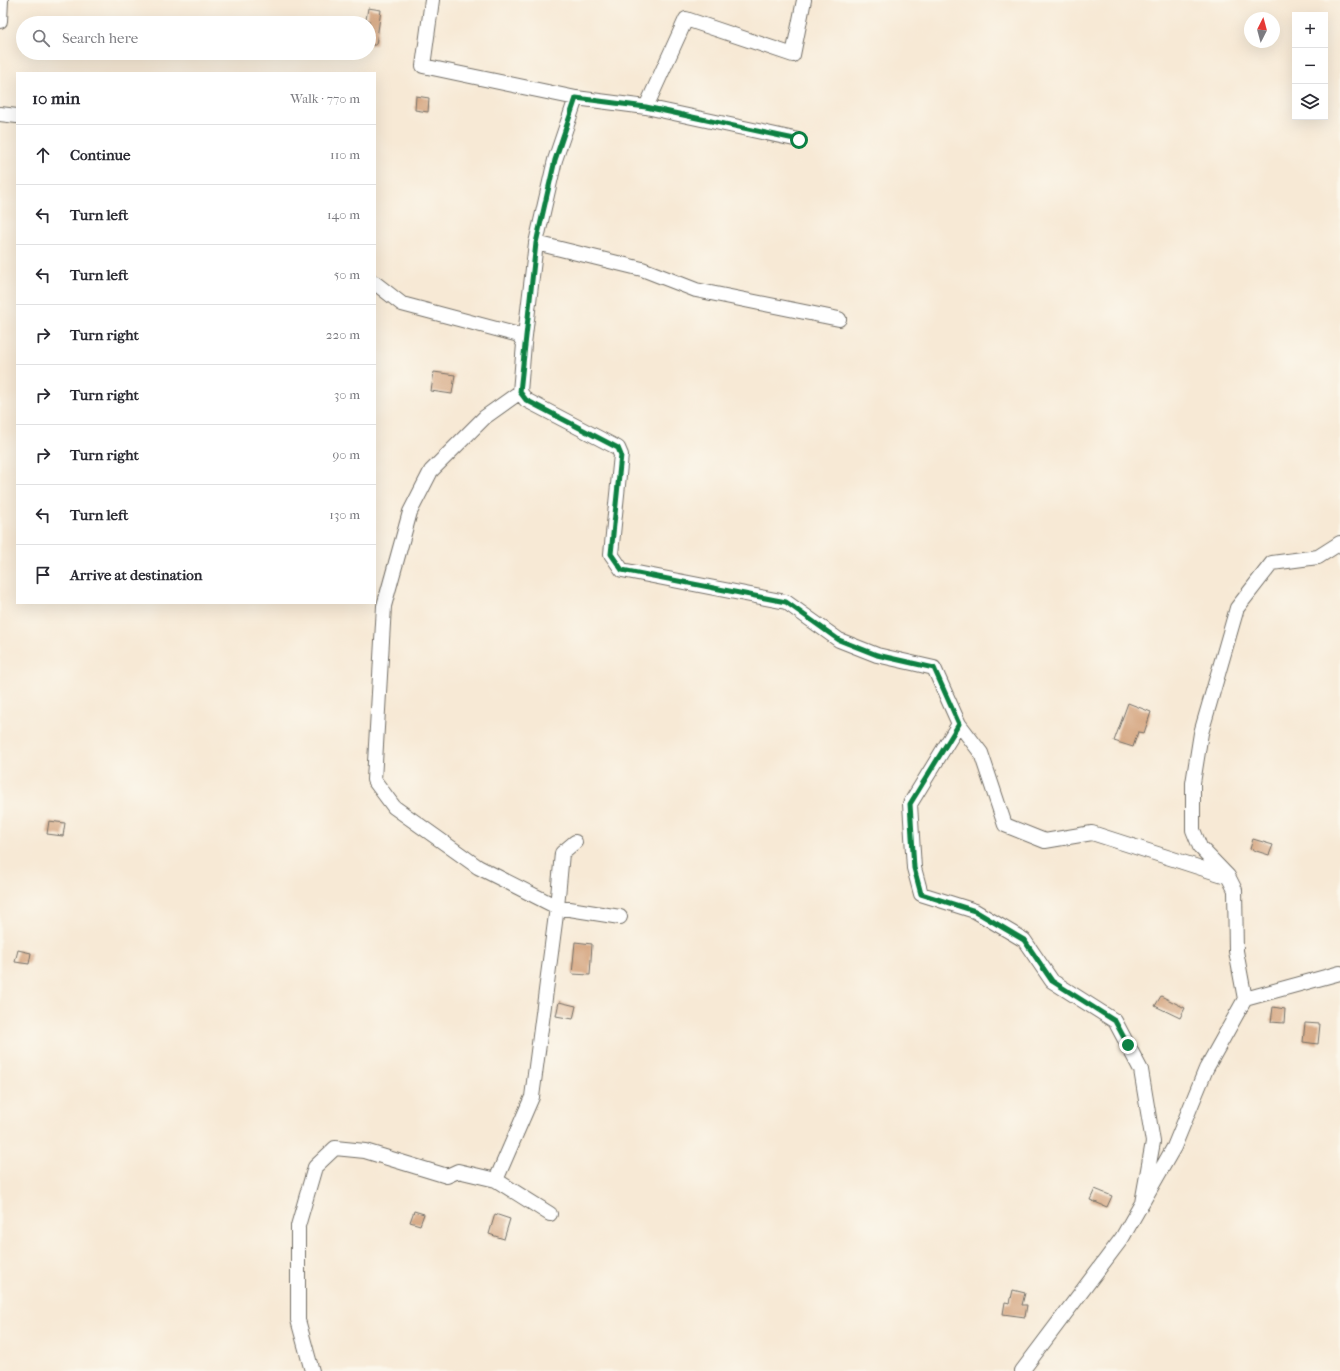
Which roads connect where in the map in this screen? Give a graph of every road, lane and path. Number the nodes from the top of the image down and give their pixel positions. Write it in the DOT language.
graph roads {
  1 [pos="1,0"];
  2 [pos="432,0"];
  3 [pos="804,0"];
  4 [pos="0,21"];
  5 [pos="576,98"];
  6 [pos="646,107"];
  7 [pos="0,114"];
  8 [pos="16,116"];
  9 [pos="799,140"];
  10 [pos="536,243"];
  11 [pos="376,284"];
  12 [pos="839,319"];
  13 [pos="524,344"];
  14 [pos="520,392"];
  15 [pos="1340,543"];
  16 [pos="959,724"];
  17 [pos="575,842"];
  18 [pos="1228,876"];
  19 [pos="557,907"];
  20 [pos="620,917"];
  21 [pos="1340,973"];
  22 [pos="1244,999"];
  23 [pos="496,1180"];
  24 [pos="1142,1203"];
  25 [pos="550,1214"];
  26 [pos="312,1371"];
  27 [pos="1022,1371"];
  1 -- 4 [label="street"];
  2 -- 5 [label="street"];
  3 -- 6 [label="street"];
  5 -- 6 [label="street"];
  5 -- 10 [label="street"];
  6 -- 9 [label="street"];
  7 -- 8 [label="street"];
  10 -- 12 [label="street"];
  10 -- 13 [label="street"];
  11 -- 13 [label="street"];
  13 -- 14 [label="street"];
  14 -- 16 [label="street"];
  14 -- 19 [label="street"];
  15 -- 18 [label="street"];
  16 -- 18 [label="street"];
  16 -- 24 [label="street"];
  17 -- 19 [label="street"];
  18 -- 22 [label="street"];
  19 -- 20 [label="street"];
  19 -- 23 [label="street"];
  21 -- 22 [label="street"];
  22 -- 24 [label="street"];
  23 -- 25 [label="street"];
  23 -- 26 [label="street"];
  24 -- 27 [label="street"];
}
